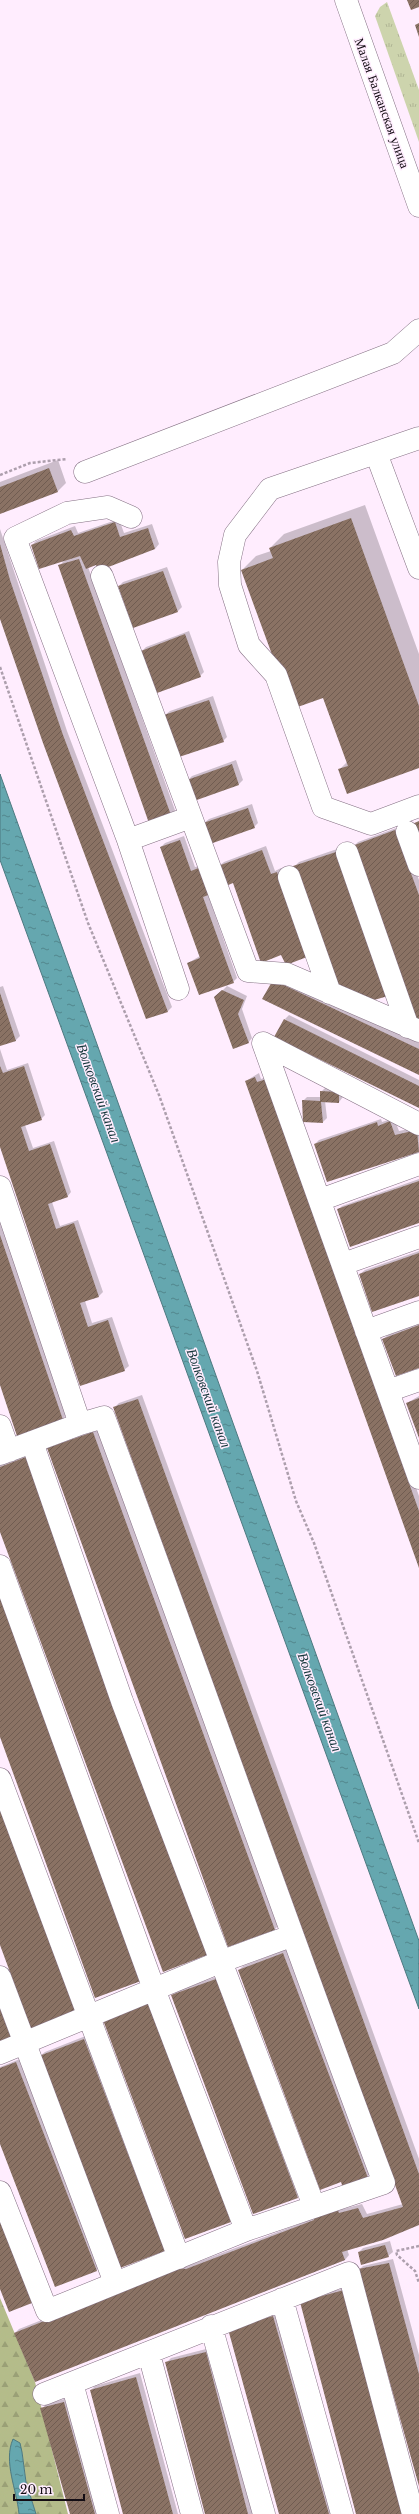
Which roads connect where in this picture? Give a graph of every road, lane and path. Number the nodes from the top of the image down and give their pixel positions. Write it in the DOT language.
graph roads {
  1 [pos="348,1"];
  2 [pos="418,202"];
  3 [pos="419,330"];
  4 [pos="419,438"];
  5 [pos="376,453"];
  6 [pos="85,472"];
  7 [pos="0,475"];
  8 [pos="131,518"];
  9 [pos="419,568"];
  10 [pos="102,576"];
  11 [pos="0,667"];
  12 [pos="419,806"];
  13 [pos="191,817"];
  14 [pos="407,832"];
  15 [pos="128,840"];
  16 [pos="347,853"];
  17 [pos="419,865"];
  18 [pos="289,877"];
  19 [pos="178,989"];
  20 [pos="330,993"];
  21 [pos="414,1029"];
  22 [pos="419,1124"];
  23 [pos="419,1164"];
  24 [pos="0,1187"];
  25 [pos="320,1200"];
  26 [pos="419,1238"];
  27 [pos="342,1264"];
  28 [pos="419,1312"];
  29 [pos="366,1331"];
  30 [pos="419,1380"];
  31 [pos="388,1391"];
  32 [pos="80,1424"];
  33 [pos="0,1426"];
  34 [pos="32,1442"];
  35 [pos="4,1453"];
  36 [pos="415,1454"];
  37 [pos="419,1478"];
  38 [pos="0,1566"];
  39 [pos="0,1779"];
  40 [pos="419,1843"];
  41 [pos="291,1936"];
  42 [pos="220,1962"];
  43 [pos="0,1977"];
  44 [pos="154,1989"];
  45 [pos="88,2016"];
  46 [pos="24,2043"];
  47 [pos="0,2053"];
  48 [pos="0,2192"];
  49 [pos="314,2206"];
  50 [pos="246,2230"];
  51 [pos="419,2246"];
  52 [pos="179,2258"];
  53 [pos="419,2283"];
  54 [pos="115,2284"];
  55 [pos="282,2299"];
  56 [pos="211,2326"];
  57 [pos="149,2354"];
  58 [pos="72,2383"];
  59 [pos="44,2394"];
  60 [pos="108,2514"];
  61 [pos="192,2514"];
  62 [pos="264,2514"];
  63 [pos="342,2514"];
  64 [pos="413,2514"];
  1 -- 2 [label="street, Малая Балканская улица"];
  3 -- 6 [label="street"];
  4 -- 5 [label="street"];
  5 -- 9 [label="street"];
  5 -- 12 [label="street"];
  6 -- 7 [label="path"];
  8 -- 15 [label="street"];
  10 -- 13 [label="street"];
  11 -- 40 [label="path"];
  13 -- 15 [label="street"];
  13 -- 20 [label="street"];
  14 -- 17 [label="street"];
  15 -- 19 [label="street"];
  16 -- 21 [label="street"];
  18 -- 20 [label="street"];
  20 -- 21 [label="street"];
  22 -- 25 [label="street"];
  23 -- 25 [label="street"];
  24 -- 32 [label="street"];
  25 -- 27 [label="street"];
  26 -- 27 [label="street"];
  27 -- 29 [label="street"];
  28 -- 29 [label="street"];
  29 -- 31 [label="street"];
  30 -- 31 [label="street"];
  31 -- 36 [label="street"];
  32 -- 34 [label="street"];
  32 -- 41 [label="street"];
  33 -- 35 [label="street"];
  34 -- 35 [label="street"];
  34 -- 42 [label="street"];
  36 -- 37 [label="street"];
  38 -- 44 [label="street"];
  39 -- 45 [label="street"];
  41 -- 42 [label="street"];
  41 -- 49 [label="street"];
  42 -- 44 [label="street"];
  42 -- 49 [label="street"];
  43 -- 46 [label="street"];
  44 -- 45 [label="street"];
  44 -- 50 [label="street"];
  45 -- 46 [label="street"];
  45 -- 52 [label="street"];
  46 -- 47 [label="street"];
  46 -- 54 [label="street"];
  48 -- 54 [label="street"];
  49 -- 50 [label="street"];
  50 -- 52 [label="street"];
  51 -- 53 [label="path"];
  52 -- 54 [label="street"];
  55 -- 56 [label="street"];
  55 -- 63 [label="street"];
  55 -- 64 [label="street"];
  56 -- 57 [label="street"];
  56 -- 62 [label="street"];
  57 -- 58 [label="street"];
  57 -- 61 [label="street"];
  58 -- 59 [label="street"];
  58 -- 60 [label="street"];
}
